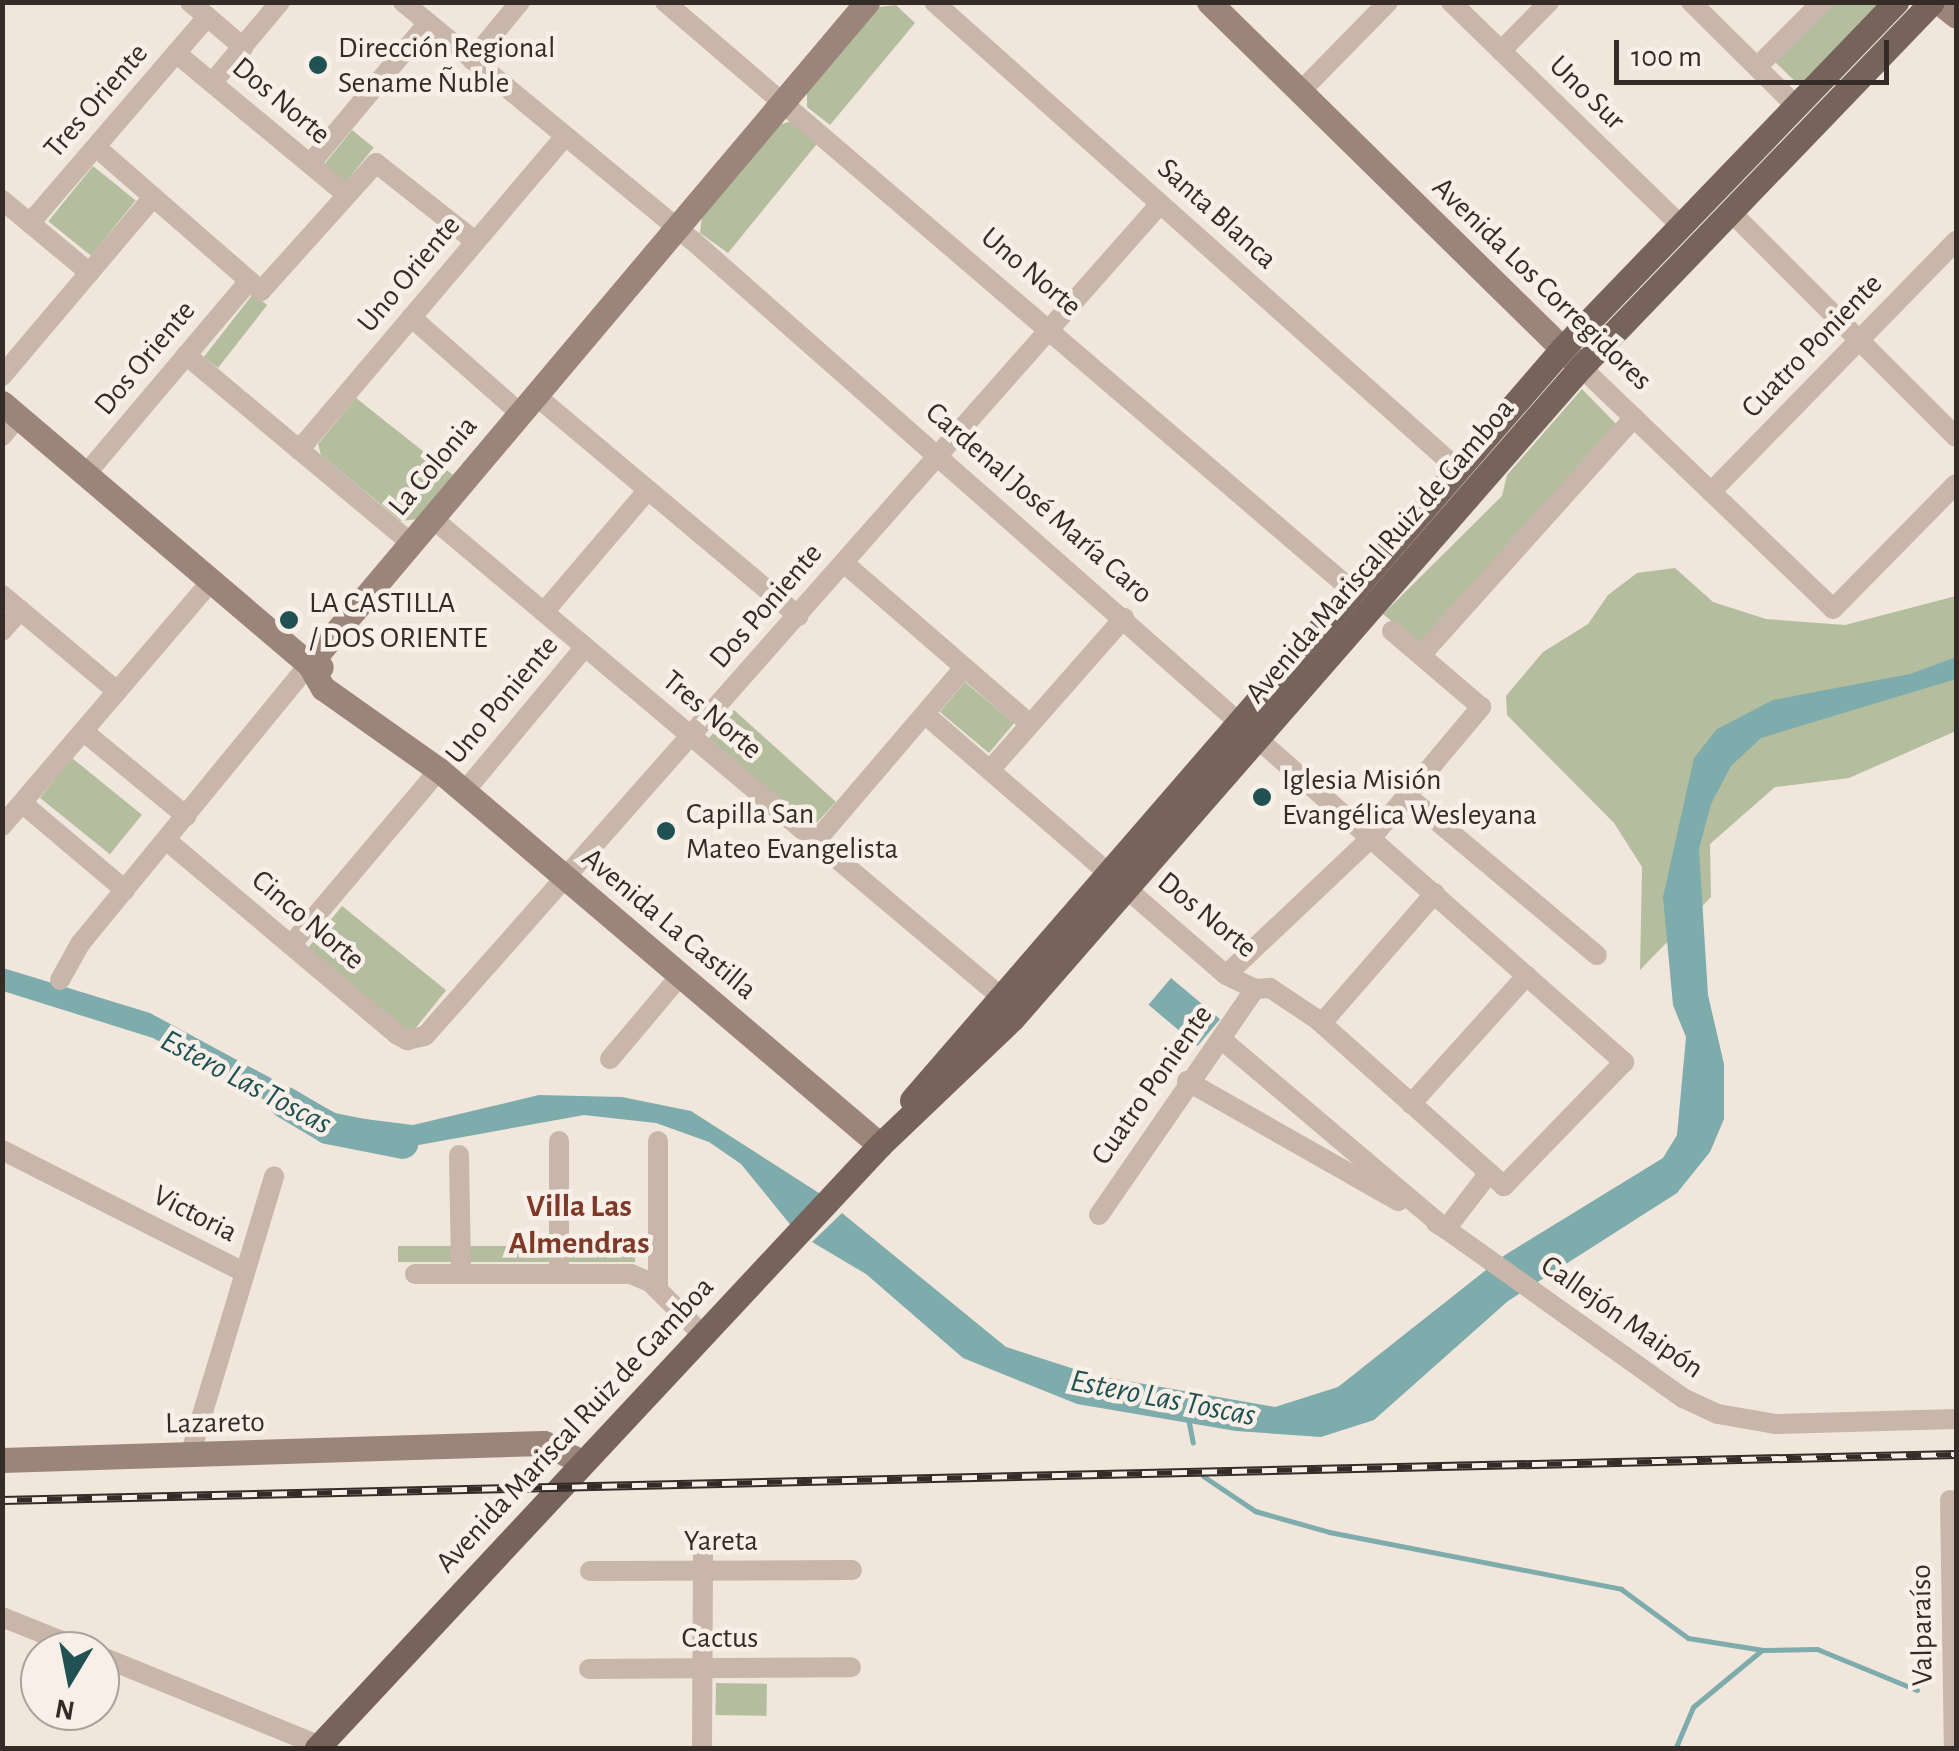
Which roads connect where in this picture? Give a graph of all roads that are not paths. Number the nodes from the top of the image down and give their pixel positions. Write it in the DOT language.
graph roads {
  1 [pos="190,2"];
  2 [pos="280,2"];
  3 [pos="403,2"];
  4 [pos="520,2"];
  5 [pos="665,2"];
  6 [pos="867,2"];
  7 [pos="934,2"];
  8 [pos="1209,2"];
  9 [pos="1388,2"];
  10 [pos="1451,2"];
  11 [pos="1548,2"];
  12 [pos="1692,2"];
  13 [pos="1822,2"];
  14 [pos="1896,2"];
  15 [pos="1935,2"];
  16 [pos="1956,16"];
  17 [pos="207,17"];
  18 [pos="428,23"];
  19 [pos="243,46"];
  20 [pos="1501,52"];
  21 [pos="176,53"];
  22 [pos="472,60"];
  23 [pos="1757,68"];
  24 [pos="212,83"];
  25 [pos="1300,92"];
  26 [pos="782,101"];
  27 [pos="1796,106"];
  28 [pos="564,137"];
  29 [pos="96,147"];
  30 [pos="310,164"];
  31 [pos="348,194"];
  32 [pos="153,198"];
  33 [pos="2,200"];
  34 [pos="1160,204"];
  35 [pos="1731,212"];
  36 [pos="30,224"];
  37 [pos="1681,226"];
  38 [pos="676,228"];
  39 [pos="1956,241"];
  40 [pos="476,242"];
  41 [pos="90,273"];
  42 [pos="257,286"];
  43 [pos="411,318"];
  44 [pos="1050,328"];
  45 [pos="1860,340"];
  46 [pos="186,356"];
  47 [pos="1572,358"];
  48 [pos="2,376"];
  49 [pos="528,404"];
  50 [pos="1634,418"];
  51 [pos="8,419"];
  52 [pos="1956,437"];
  53 [pos="300,450"];
  54 [pos="938,455"];
  55 [pos="1460,471"];
  56 [pos="86,474"];
  57 [pos="1956,484"];
  58 [pos="648,490"];
  59 [pos="1711,492"];
  60 [pos="432,518"];
  61 [pos="411,543"];
  62 [pos="844,564"];
  63 [pos="212,580"];
  64 [pos="1354,592"];
  65 [pos="2,596"];
  66 [pos="20,610"];
  67 [pos="544,612"];
  68 [pos="798,616"];
  69 [pos="1124,618"];
  70 [pos="1392,630"];
  71 [pos="2,631"];
  72 [pos="585,647"];
  73 [pos="1421,654"];
  74 [pos="308,664"];
  75 [pos="964,668"];
  76 [pos="117,691"];
  77 [pos="925,714"];
  78 [pos="1030,724"];
  79 [pos="1251,729"];
  80 [pos="84,731"];
  81 [pos="692,738"];
  82 [pos="439,770"];
  83 [pos="990,770"];
  84 [pos="464,792"];
  85 [pos="1406,795"];
  86 [pos="22,803"];
  87 [pos="186,816"];
  88 [pos="2,826"];
  89 [pos="1372,836"];
  90 [pos="166,840"];
  91 [pos="816,841"];
  92 [pos="565,878"];
  93 [pos="1118,881"];
  94 [pos="125,890"];
  95 [pos="1435,893"];
  96 [pos="291,945"];
  97 [pos="1597,956"];
  98 [pos="1226,975"];
  99 [pos="1527,975"];
  100 [pos="680,976"];
  101 [pos="60,980"];
  102 [pos="1255,989"];
  103 [pos="1000,996"];
  104 [pos="1322,1023"];
  105 [pos="1221,1039"];
  106 [pos="413,1040"];
  107 [pos="610,1059"];
  108 [pos="1188,1080"];
  109 [pos="1412,1104"];
  110 [pos="559,1141"];
  111 [pos="658,1141"];
  112 [pos="880,1145"];
  113 [pos="2,1150"];
  114 [pos="459,1155"];
  115 [pos="274,1176"];
  116 [pos="1496,1179"];
  117 [pos="1099,1215"];
  118 [pos="1446,1229"];
  119 [pos="243,1272"];
  120 [pos="416,1274"];
  121 [pos="460,1274"];
  122 [pos="559,1274"];
  123 [pos="658,1289"];
  124 [pos="702,1334"];
  125 [pos="1956,1418"];
  126 [pos="190,1456"];
  127 [pos="2,1460"];
  128 [pos="582,1462"];
  129 [pos="1950,1500"];
  130 [pos="703,1546"];
  131 [pos="852,1570"];
  132 [pos="590,1571"];
  133 [pos="703,1571"];
  134 [pos="2,1617"];
  135 [pos="37,1631"];
  136 [pos="120,1664"];
  137 [pos="851,1667"];
  138 [pos="589,1668"];
  139 [pos="702,1668"];
  140 [pos="319,1747"];
  141 [pos="702,1748"];
  142 [pos="1954,1748"];
  1 -- 17 [label="street, Dos Norte"];
  2 -- 19 [label="street"];
  3 -- 18 [label="street, Cardenal José María Caro"];
  4 -- 22 [label="street"];
  5 -- 26 [label="street, Uno Norte"];
  6 -- 26 [label="street, La Colonia"];
  7 -- 34 [label="street, Santa Blanca"];
  8 -- 25 [label="street, Avenida Los Corregidores"];
  9 -- 25 [label="street"];
  10 -- 20 [label="street, Uno Sur"];
  11 -- 20 [label="street"];
  12 -- 23 [label="street"];
  13 -- 23 [label="street"];
  14 -- 27 [label="main road, Avenida Mariscal Ruiz de Gamboa"];
  15 -- 16 [label="street"];
  15 -- 35 [label="main road, Avenida Mariscal Ruiz de Gamboa"];
  17 -- 19 [label="street, Dos Norte"];
  17 -- 21 [label="street, Tres Oriente"];
  18 -- 22 [label="street, Cardenal José María Caro"];
  18 -- 30 [label="street"];
  19 -- 24 [label="street"];
  20 -- 37 [label="street, Uno Sur"];
  21 -- 24 [label="street, Dos Norte"];
  21 -- 29 [label="street, Tres Oriente"];
  22 -- 28 [label="street, Cardenal José María Caro"];
  23 -- 27 [label="street"];
  24 -- 30 [label="street, Dos Norte"];
  25 -- 47 [label="street, Avenida Los Corregidores"];
  26 -- 38 [label="street, La Colonia"];
  26 -- 44 [label="street, Uno Norte"];
  27 -- 37 [label="main road, Avenida Mariscal Ruiz de Gamboa"];
  28 -- 38 [label="street, Cardenal José María Caro"];
  28 -- 40 [label="street, Uno Oriente"];
  29 -- 32 [label="street"];
  29 -- 36 [label="street, Tres Oriente"];
  30 -- 31 [label="street, Dos Norte"];
  31 -- 40 [label="street, Dos Oriente"];
  31 -- 42 [label="street, Dos Oriente"];
  32 -- 41 [label="street"];
  32 -- 42 [label="street"];
  33 -- 36 [label="street"];
  34 -- 44 [label="street, Dos Poniente"];
  34 -- 55 [label="street, Santa Blanca"];
  35 -- 45 [label="street"];
  35 -- 47 [label="main road, Avenida Mariscal Ruiz de Gamboa"];
  36 -- 41 [label="street"];
  37 -- 47 [label="main road, Avenida Mariscal Ruiz de Gamboa"];
  38 -- 49 [label="street, La Colonia"];
  38 -- 54 [label="street, Cardenal José María Caro"];
  39 -- 45 [label="street, Cuatro Poniente"];
  40 -- 43 [label="street, Uno Oriente"];
  41 -- 48 [label="street"];
  42 -- 46 [label="street, Dos Oriente"];
  43 -- 49 [label="street"];
  43 -- 53 [label="street, Uno Oriente"];
  44 -- 54 [label="street, Dos Poniente"];
  44 -- 64 [label="street, Uno Norte"];
  45 -- 52 [label="street"];
  45 -- 59 [label="street, Cuatro Poniente"];
  46 -- 53 [label="street"];
  46 -- 56 [label="street, Dos Oriente"];
  47 -- 50 [label="street, Avenida Los Corregidores"];
  47 -- 55 [label="main road, Avenida Mariscal Ruiz de Gamboa"];
  47 -- 79 [label="main road, Avenida Mariscal Ruiz de Gamboa"];
  49 -- 58 [label="street"];
  49 -- 60 [label="street, La Colonia"];
  50 -- 59 [label="street, Avenida Los Corregidores"];
  50 -- 73 [label="street"];
  51 -- 56 [label="street, Avenida La Castilla"];
  53 -- 61 [label="street"];
  54 -- 62 [label="street, Dos Poniente"];
  54 -- 69 [label="street, Cardenal José María Caro"];
  55 -- 64 [label="main road, Avenida Mariscal Ruiz de Gamboa"];
  56 -- 63 [label="street, Avenida La Castilla"];
  57 -- 59 [label="street, Avenida Los Corregidores"];
  58 -- 67 [label="street, Uno Poniente"];
  58 -- 68 [label="street"];
  60 -- 61 [label="street, La Colonia"];
  60 -- 67 [label="street, Tres Norte"];
  61 -- 74 [label="street, La Colonia"];
  62 -- 68 [label="street, Dos Poniente"];
  62 -- 75 [label="street"];
  63 -- 74 [label="street, Avenida La Castilla"];
  63 -- 76 [label="street"];
  64 -- 79 [label="main road, Avenida Mariscal Ruiz de Gamboa"];
  65 -- 66 [label="street"];
  66 -- 71 [label="street"];
  66 -- 76 [label="street"];
  67 -- 72 [label="street, Tres Norte"];
  68 -- 81 [label="street, Dos Poniente"];
  69 -- 78 [label="street"];
  69 -- 79 [label="street, Cardenal José María Caro"];
  70 -- 73 [label="street"];
  72 -- 81 [label="street, Tres Norte"];
  72 -- 84 [label="street, Uno Poniente"];
  73 -- 85 [label="street"];
  74 -- 82 [label="street, Avenida La Castilla"];
  74 -- 87 [label="street, La Colonia"];
  75 -- 77 [label="street"];
  75 -- 78 [label="street"];
  76 -- 80 [label="street"];
  77 -- 83 [label="street, Dos Norte"];
  77 -- 91 [label="street"];
  78 -- 83 [label="street"];
  79 -- 89 [label="street, Cardenal José María Caro"];
  79 -- 93 [label="main road, Avenida Mariscal Ruiz de Gamboa"];
  80 -- 86 [label="street"];
  80 -- 87 [label="street"];
  81 -- 91 [label="street, Tres Norte"];
  81 -- 92 [label="street, Dos Poniente"];
  82 -- 84 [label="street, Avenida La Castilla"];
  82 -- 96 [label="street, Uno Poniente"];
  83 -- 93 [label="street, Dos Norte"];
  84 -- 92 [label="street, Avenida La Castilla"];
  85 -- 89 [label="street"];
  85 -- 97 [label="street"];
  86 -- 88 [label="street"];
  86 -- 94 [label="street"];
  87 -- 90 [label="street, La Colonia"];
  89 -- 95 [label="street, Cardenal José María Caro"];
  89 -- 98 [label="street"];
  90 -- 94 [label="street, La Colonia"];
  90 -- 96 [label="street, Cinco Norte"];
  91 -- 103 [label="street, Tres Norte"];
  92 -- 100 [label="street, Avenida La Castilla"];
  92 -- 106 [label="street, Dos Poniente"];
  93 -- 98 [label="street, Dos Norte"];
  93 -- 103 [label="main road, Avenida Mariscal Ruiz de Gamboa"];
  93 -- 112 [label="main road, Avenida Mariscal Ruiz de Gamboa"];
  94 -- 101 [label="street, La Colonia"];
  95 -- 99 [label="street, Cardenal José María Caro"];
  95 -- 104 [label="street"];
  96 -- 106 [label="street, Cinco Norte"];
  98 -- 102 [label="street, Dos Norte"];
  99 -- 109 [label="street"];
  99 -- 116 [label="street, Cardenal José María Caro"];
  100 -- 107 [label="street"];
  100 -- 112 [label="street, Avenida La Castilla"];
  102 -- 104 [label="street, Dos Norte"];
  102 -- 105 [label="street, Cuatro Poniente"];
  103 -- 112 [label="main road, Avenida Mariscal Ruiz de Gamboa"];
  104 -- 109 [label="street, Dos Norte"];
  105 -- 108 [label="street, Cuatro Poniente"];
  105 -- 118 [label="street, Callejón Maipón"];
  108 -- 117 [label="street, Cuatro Poniente"];
  108 -- 118 [label="street, Callejón Maipón"];
  109 -- 116 [label="street, Dos Norte"];
  110 -- 122 [label="street"];
  111 -- 123 [label="street"];
  112 -- 124 [label="main road, Avenida Mariscal Ruiz de Gamboa"];
  113 -- 119 [label="street, Victoria"];
  114 -- 121 [label="street"];
  115 -- 119 [label="street"];
  116 -- 118 [label="street"];
  118 -- 125 [label="street, Callejón Maipón"];
  119 -- 126 [label="street, Victoria"];
  120 -- 121 [label="street"];
  121 -- 122 [label="street"];
  122 -- 123 [label="street"];
  123 -- 124 [label="street"];
  124 -- 128 [label="main road, Avenida Mariscal Ruiz de Gamboa"];
  126 -- 127 [label="street, Lazareto"];
  126 -- 128 [label="street, Lazareto"];
  128 -- 140 [label="main road, Avenida Mariscal Ruiz de Gamboa"];
  129 -- 142 [label="street, Valparaíso"];
  130 -- 133 [label="street"];
  131 -- 133 [label="street, Yareta"];
  132 -- 133 [label="street, Yareta"];
  133 -- 139 [label="street"];
  134 -- 135 [label="street"];
  136 -- 140 [label="street"];
  137 -- 139 [label="street, Cactus"];
  138 -- 139 [label="street, Cactus"];
  139 -- 141 [label="street"];
}
